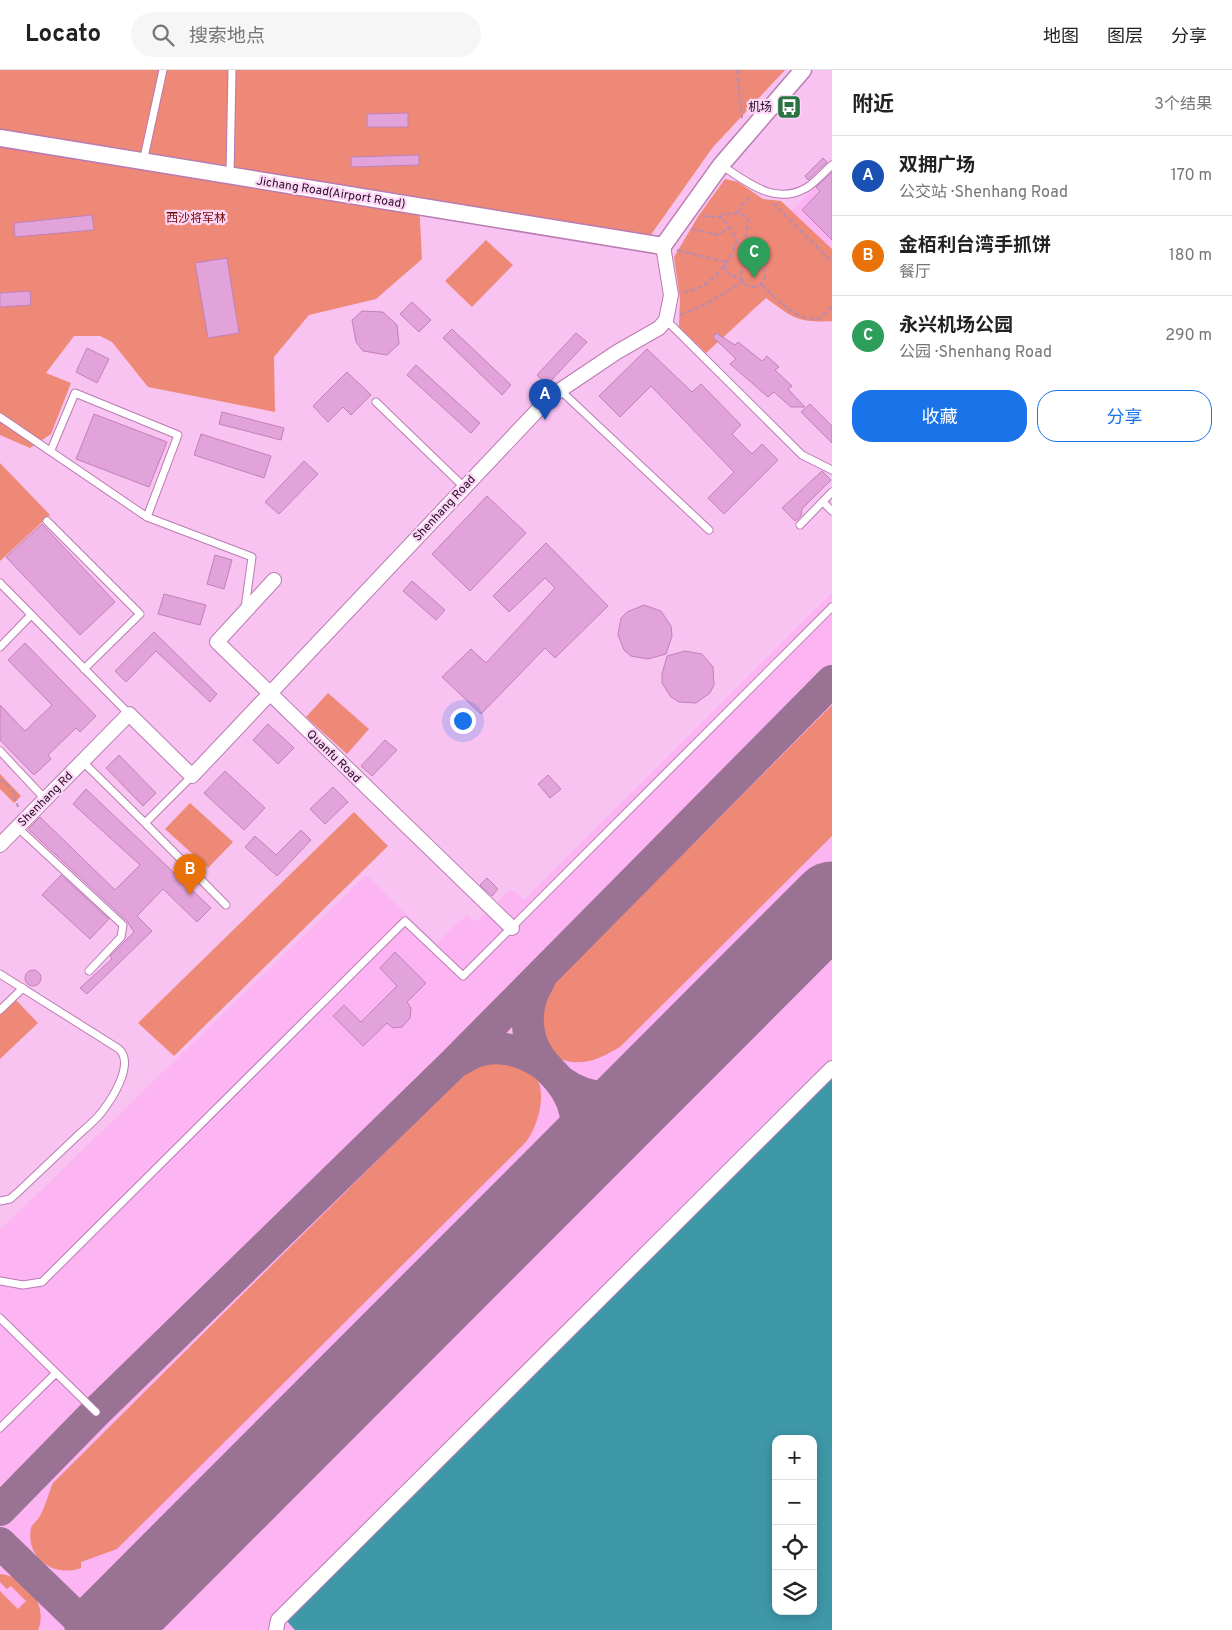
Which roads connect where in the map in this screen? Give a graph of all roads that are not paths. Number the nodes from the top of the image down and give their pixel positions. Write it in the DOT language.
graph roads {
  1 [pos="163,70"];
  2 [pos="232,70"];
  3 [pos="803,70"];
  4 [pos="0,138"];
  5 [pos="143,162"];
  6 [pos="832,164"];
  7 [pos="721,165"];
  8 [pos="230,175"];
  9 [pos="663,246"];
  10 [pos="666,320"];
  11 [pos="559,389"];
  12 [pos="376,402"];
  13 [pos="0,417"];
  14 [pos="51,450"];
  15 [pos="832,470"];
  16 [pos="464,487"];
  17 [pos="832,492"];
  18 [pos="823,502"];
  19 [pos="832,511"];
  20 [pos="147,516"];
  21 [pos="47,520"];
  22 [pos="800,524"];
  23 [pos="709,530"];
  24 [pos="274,580"];
  25 [pos="0,583"];
  26 [pos="832,607"];
  27 [pos="244,614"];
  28 [pos="31,615"];
  29 [pos="0,647"];
  30 [pos="84,669"];
  31 [pos="269,694"];
  32 [pos="129,714"];
  33 [pos="0,751"];
  34 [pos="82,761"];
  35 [pos="192,776"];
  36 [pos="45,799"];
  37 [pos="22,822"];
  38 [pos="145,823"];
  39 [pos="2,840"];
  40 [pos="226,905"];
  41 [pos="512,928"];
  42 [pos="89,971"];
  43 [pos="0,974"];
  44 [pos="23,988"];
  45 [pos="0,1010"];
  46 [pos="832,1068"];
  47 [pos="0,1200"];
  48 [pos="0,1281"];
  49 [pos="0,1318"];
  50 [pos="56,1373"];
  51 [pos="96,1412"];
  52 [pos="0,1428"];
  53 [pos="276,1630"];
  1 -- 5 [label="lane"];
  2 -- 8 [label="lane"];
  3 -- 7 [label="street"];
  4 -- 5 [label="street, Jichang Road(Airport Road)"];
  5 -- 8 [label="street, Jichang Road(Airport Road)"];
  6 -- 7 [label="lane"];
  7 -- 9 [label="street"];
  8 -- 9 [label="street, Jichang Road(Airport Road)"];
  9 -- 10 [label="street"];
  10 -- 11 [label="street, Shenhang Road"];
  10 -- 15 [label="lane"];
  11 -- 16 [label="street, Shenhang Road"];
  11 -- 23 [label="lane"];
  12 -- 16 [label="lane"];
  13 -- 14 [label="lane"];
  14 -- 20 [label="lane"];
  14 -- 20 [label="lane"];
  16 -- 31 [label="street, Shenhang Road"];
  17 -- 18 [label="lane"];
  18 -- 19 [label="lane"];
  18 -- 22 [label="lane"];
  20 -- 27 [label="lane"];
  21 -- 30 [label="lane"];
  24 -- 27 [label="street, Quanfu Road"];
  25 -- 28 [label="lane"];
  26 -- 41 [label="lane"];
  27 -- 31 [label="street, Quanfu Road"];
  28 -- 29 [label="lane"];
  28 -- 30 [label="lane"];
  30 -- 32 [label="lane"];
  31 -- 35 [label="street, Shenhang Road"];
  31 -- 41 [label="street, Quanfu Road"];
  32 -- 34 [label="street"];
  32 -- 35 [label="street"];
  33 -- 36 [label="lane"];
  34 -- 36 [label="street, Shenhang Rd"];
  34 -- 38 [label="lane, Shenhang Rd"];
  35 -- 38 [label="lane"];
  36 -- 37 [label="street, Shenhang Rd"];
  37 -- 39 [label="street, Shenhang Rd"];
  37 -- 42 [label="lane"];
  38 -- 40 [label="lane, Shenhang Rd"];
  41 -- 48 [label="lane"];
  43 -- 44 [label="lane"];
  44 -- 45 [label="lane"];
  44 -- 47 [label="lane"];
  46 -- 53 [label="street"];
  49 -- 50 [label="lane"];
  50 -- 51 [label="lane"];
  50 -- 52 [label="lane"];
}
